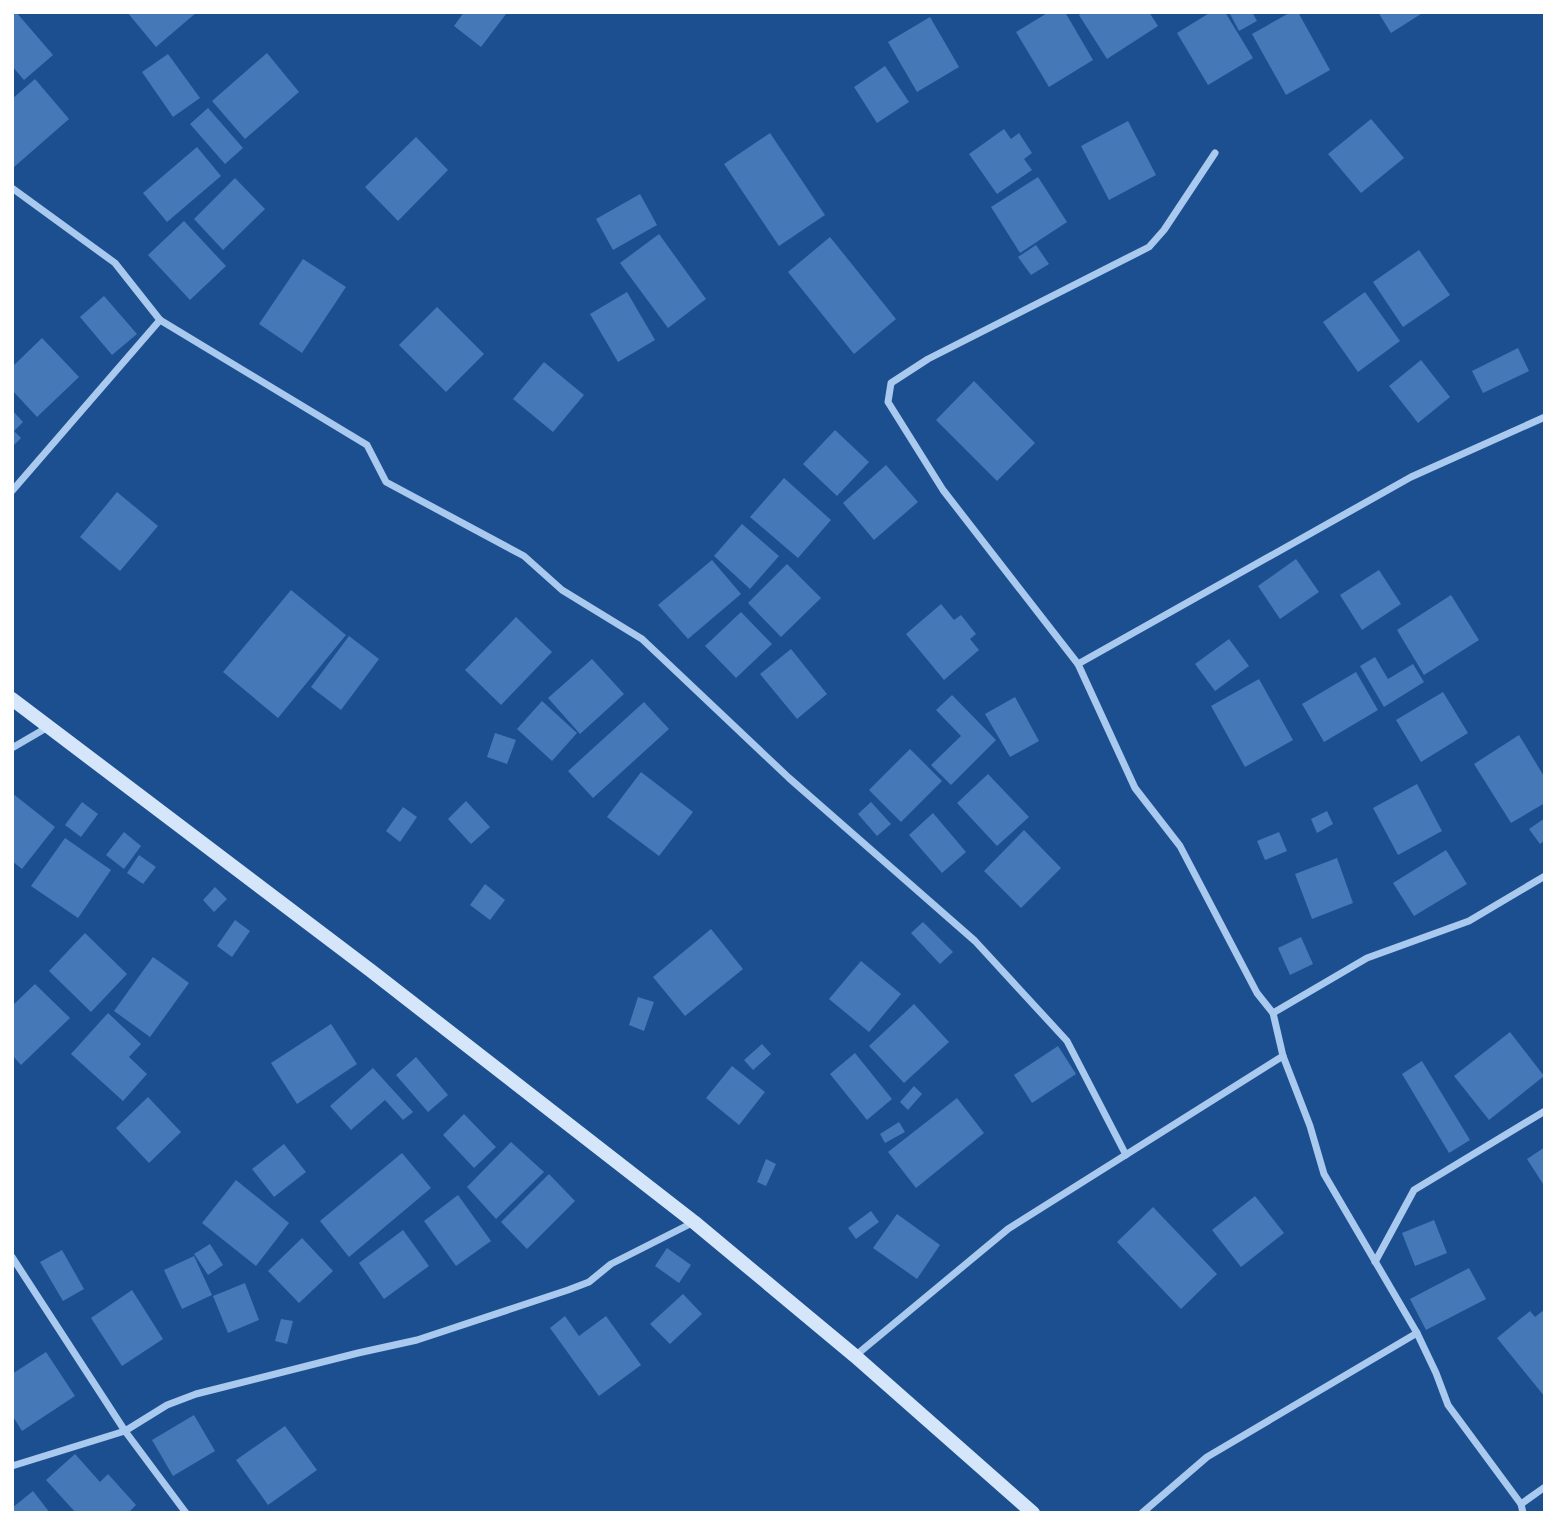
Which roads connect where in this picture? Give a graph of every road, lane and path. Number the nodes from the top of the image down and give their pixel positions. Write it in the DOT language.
graph roads {
  1 [pos="1215,153"];
  2 [pos="12,188"];
  3 [pos="160,320"];
  4 [pos="1545,416"];
  5 [pos="12,491"];
  6 [pos="1078,664"];
  7 [pos="12,699"];
  8 [pos="49,727"];
  9 [pos="12,748"];
  10 [pos="1545,876"];
  11 [pos="1273,1013"];
  12 [pos="1283,1056"];
  13 [pos="1545,1111"];
  14 [pos="1126,1155"];
  15 [pos="694,1222"];
  16 [pos="12,1257"];
  17 [pos="1376,1262"];
  18 [pos="1417,1333"];
  19 [pos="855,1356"];
  20 [pos="125,1431"];
  21 [pos="12,1466"];
  22 [pos="1545,1487"];
  23 [pos="1521,1504"];
  24 [pos="186,1513"];
  25 [pos="1033,1513"];
  26 [pos="1142,1513"];
  27 [pos="1524,1513"];
  1 -- 6 [label="street"];
  2 -- 3 [label="street"];
  3 -- 5 [label="street"];
  3 -- 14 [label="street"];
  4 -- 6 [label="street"];
  6 -- 11 [label="street"];
  7 -- 8 [label="main road"];
  8 -- 9 [label="street"];
  8 -- 15 [label="main road"];
  10 -- 11 [label="street"];
  11 -- 12 [label="street"];
  12 -- 14 [label="street"];
  12 -- 17 [label="street"];
  13 -- 17 [label="street"];
  14 -- 19 [label="street"];
  15 -- 19 [label="main road"];
  15 -- 20 [label="street"];
  16 -- 20 [label="street"];
  17 -- 18 [label="street"];
  18 -- 23 [label="street"];
  18 -- 26 [label="street"];
  19 -- 25 [label="main road"];
  20 -- 21 [label="street"];
  20 -- 24 [label="street"];
  22 -- 23 [label="street"];
  23 -- 27 [label="street"];
}
